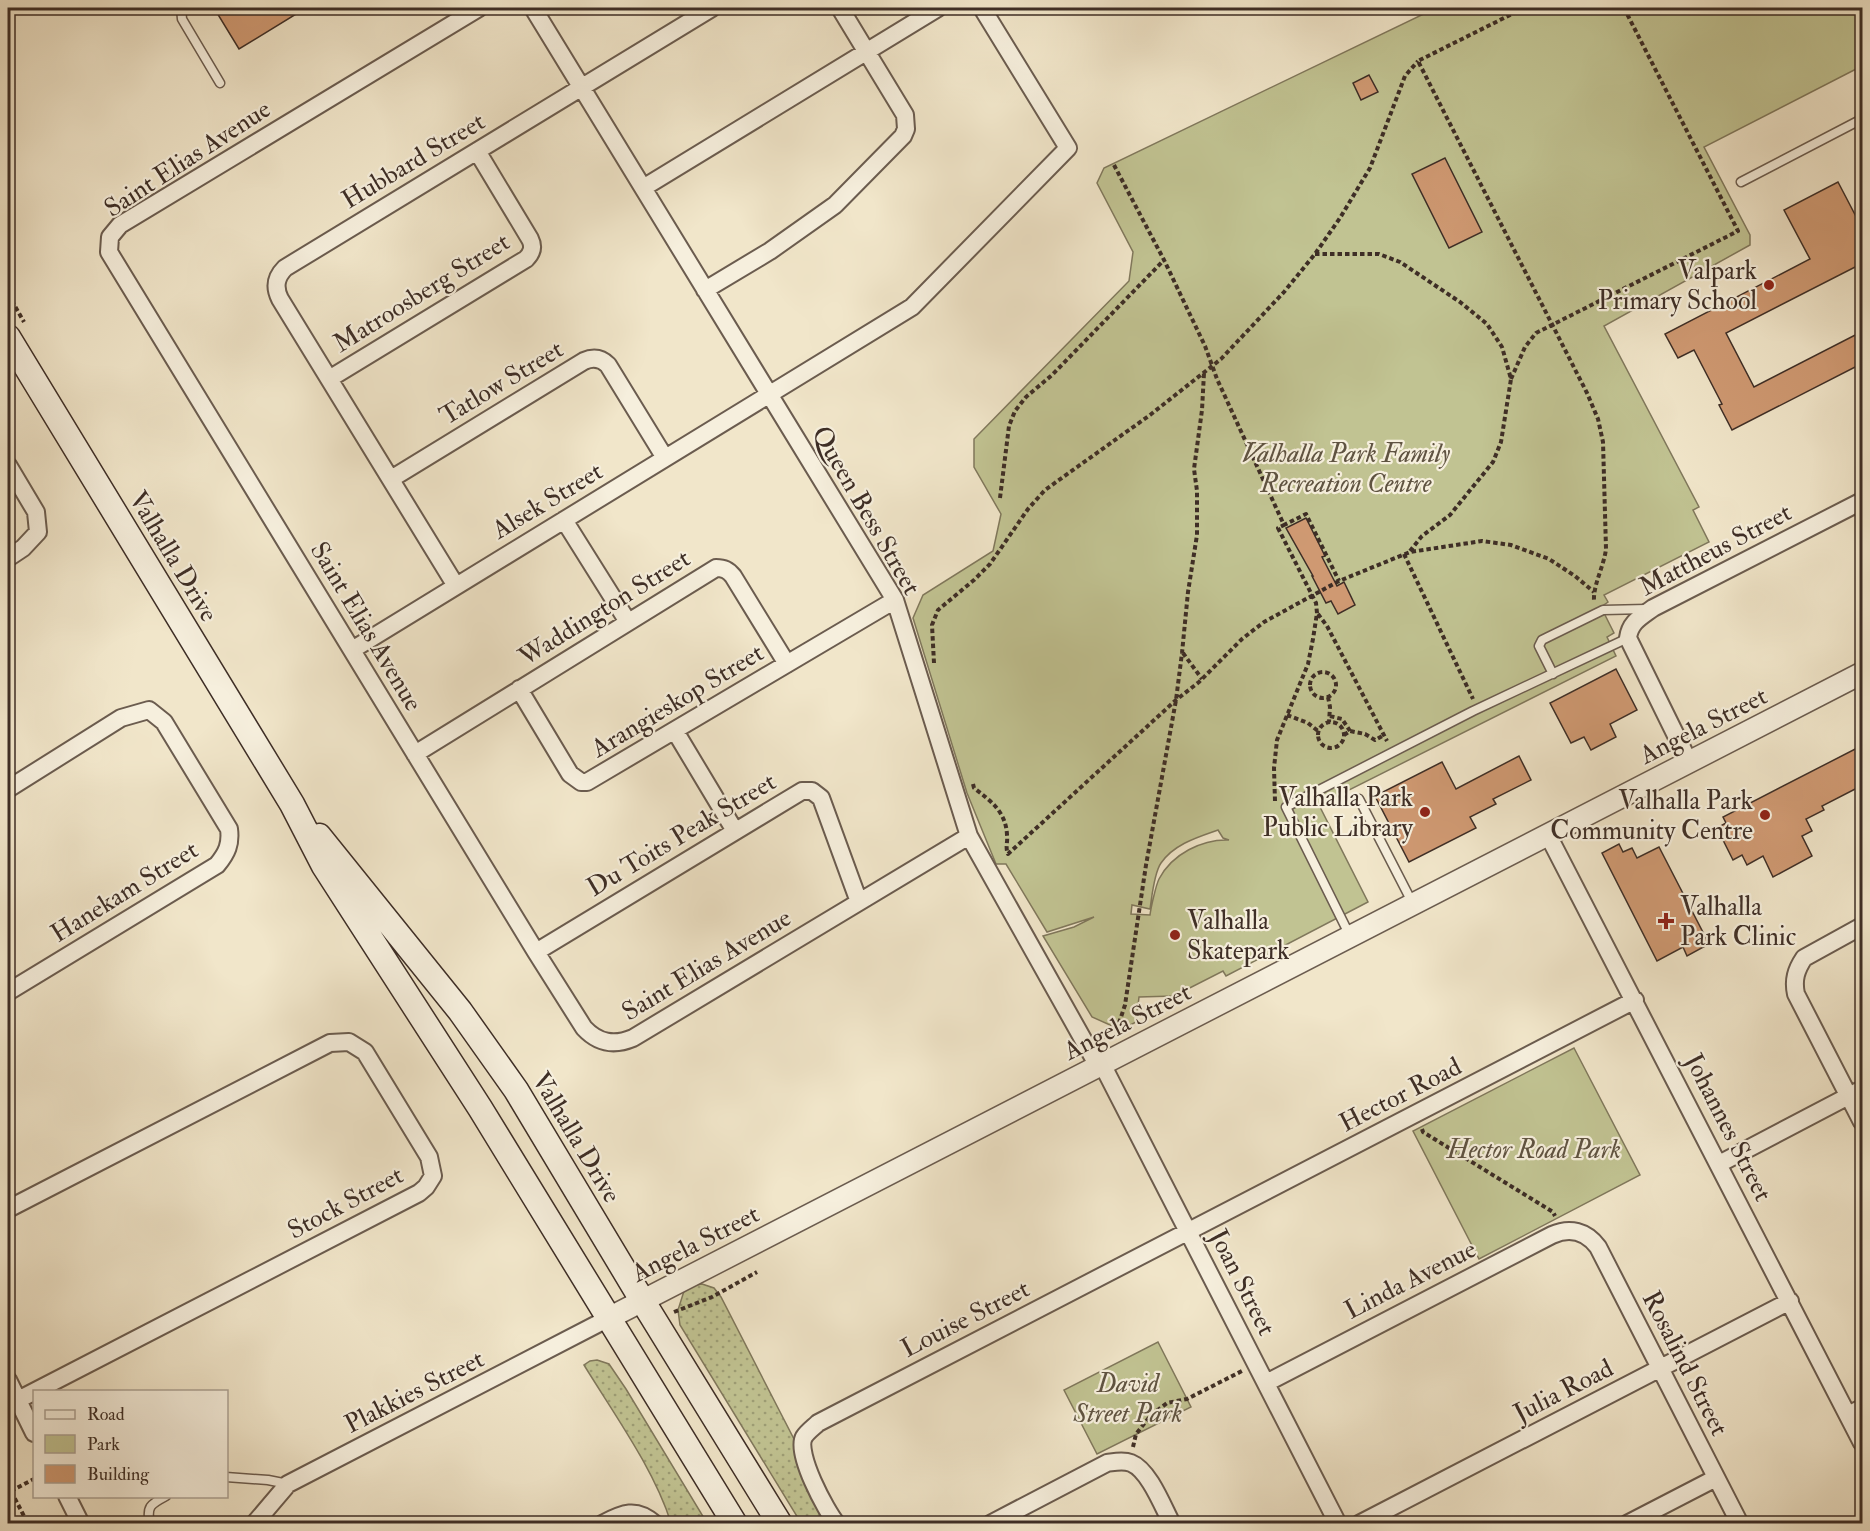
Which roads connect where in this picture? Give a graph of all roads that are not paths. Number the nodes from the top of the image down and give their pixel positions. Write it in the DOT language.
graph roads {
  1 [pos="181,8"];
  2 [pos="478,8"];
  3 [pos="533,8"];
  4 [pos="712,8"];
  5 [pos="840,8"];
  6 [pos="938,8"];
  7 [pos="982,8"];
  8 [pos="867,51"];
  9 [pos="220,83"];
  10 [pos="582,88"];
  11 [pos="1863,119"];
  12 [pos="477,151"];
  13 [pos="1741,182"];
  14 [pos="643,188"];
  15 [pos="705,290"];
  16 [pos="18,333"];
  17 [pos="329,379"];
  18 [pos="769,394"];
  19 [pos="665,458"];
  20 [pos="8,465"];
  21 [pos="391,479"];
  22 [pos="1863,501"];
  23 [pos="564,520"];
  24 [pos="8,558"];
  25 [pos="456,586"];
  26 [pos="895,600"];
  27 [pos="1653,608"];
  28 [pos="628,622"];
  29 [pos="1628,638"];
  30 [pos="352,650"];
  31 [pos="787,664"];
  32 [pos="1863,673"];
  33 [pos="1553,674"];
  34 [pos="519,689"];
  35 [pos="675,731"];
  36 [pos="415,754"];
  37 [pos="1689,762"];
  38 [pos="8,789"];
  39 [pos="1359,799"];
  40 [pos="292,804"];
  41 [pos="735,831"];
  42 [pos="1548,835"];
  43 [pos="969,836"];
  44 [pos="859,902"];
  45 [pos="1413,904"];
  46 [pos="1863,926"];
  47 [pos="1350,937"];
  48 [pos="536,952"];
  49 [pos="8,992"];
  50 [pos="1635,1000"];
  51 [pos="1100,1065"];
  52 [pos="1856,1093"];
  53 [pos="1863,1122"];
  54 [pos="1719,1164"];
  55 [pos="8,1209"];
  56 [pos="1188,1232"];
  57 [pos="1580,1232"];
  58 [pos="642,1300"];
  59 [pos="1790,1301"];
  60 [pos="609,1318"];
  61 [pos="1660,1368"];
  62 [pos="8,1380"];
  63 [pos="1266,1383"];
  64 [pos="37,1390"];
  65 [pos="33,1392"];
  66 [pos="18,1400"];
  67 [pos="1855,1411"];
  68 [pos="33,1431"];
  69 [pos="1863,1443"];
  70 [pos="228,1477"];
  71 [pos="1716,1478"];
  72 [pos="288,1484"];
  73 [pos="68,1498"];
  74 [pos="164,1498"];
  75 [pos="262,1520"];
  76 [pos="81,1524"];
  77 [pos="150,1524"];
  78 [pos="602,1524"];
  79 [pos="655,1524"];
  80 [pos="735,1524"];
  81 [pos="780,1524"];
  82 [pos="837,1524"];
  83 [pos="990,1524"];
  84 [pos="1172,1524"];
  85 [pos="1338,1524"];
  86 [pos="1359,1524"];
  87 [pos="1627,1524"];
  88 [pos="1740,1524"];
  1 -- 9 [label="lane"];
  2 -- 30 [label="street, Saint Elias Avenue"];
  3 -- 10 [label="street, Queen Bess Street"];
  4 -- 10 [label="street, Hubbard Street"];
  5 -- 8 [label="street"];
  6 -- 8 [label="street"];
  7 -- 18 [label="street, Alsek Street"];
  8 -- 14 [label="street"];
  8 -- 15 [label="street"];
  10 -- 12 [label="street, Hubbard Street"];
  10 -- 14 [label="street, Queen Bess Street"];
  11 -- 13 [label="lane"];
  12 -- 17 [label="street, Hubbard Street"];
  12 -- 17 [label="street, Matroosberg Street"];
  14 -- 15 [label="street, Queen Bess Street"];
  15 -- 18 [label="street, Queen Bess Street"];
  16 -- 40 [label="main road, Valhalla Drive"];
  17 -- 21 [label="street"];
  18 -- 19 [label="street, Alsek Street"];
  18 -- 26 [label="street, Queen Bess Street"];
  19 -- 21 [label="street, Tatlow Street"];
  19 -- 23 [label="street, Alsek Street"];
  20 -- 24 [label="street"];
  21 -- 25 [label="street"];
  22 -- 27 [label="street, Mattheus Street"];
  23 -- 25 [label="street, Alsek Street"];
  23 -- 28 [label="street"];
  25 -- 30 [label="street, Alsek Street"];
  26 -- 31 [label="street, Arangieskop Street"];
  26 -- 43 [label="street, Queen Bess Street"];
  27 -- 29 [label="street, Mattheus Street"];
  27 -- 33 [label="lane"];
  28 -- 31 [label="street, Waddington Street"];
  28 -- 34 [label="street, Waddington Street"];
  29 -- 33 [label="lane"];
  29 -- 37 [label="street"];
  30 -- 36 [label="street, Saint Elias Avenue"];
  31 -- 35 [label="street, Arangieskop Street"];
  32 -- 37 [label="street, Angela Street"];
  33 -- 47 [label="lane"];
  34 -- 35 [label="street, Arangieskop Street"];
  34 -- 36 [label="street, Waddington Street"];
  35 -- 41 [label="street"];
  36 -- 48 [label="street, Saint Elias Avenue"];
  37 -- 42 [label="street, Angela Street"];
  38 -- 49 [label="street, Hanekam Street"];
  39 -- 45 [label="lane"];
  40 -- 58 [label="main road, Valhalla Drive"];
  40 -- 60 [label="main road, Valhalla Drive"];
  41 -- 44 [label="street, Du Toits Peak Street"];
  41 -- 48 [label="street, Du Toits Peak Street"];
  42 -- 45 [label="street, Angela Street"];
  42 -- 50 [label="street, Johannes Street"];
  43 -- 44 [label="street, Saint Elias Avenue"];
  43 -- 51 [label="street, Queen Bess Street"];
  44 -- 48 [label="street, Saint Elias Avenue"];
  45 -- 47 [label="street, Angela Street"];
  46 -- 52 [label="street"];
  47 -- 51 [label="street, Angela Street"];
  50 -- 54 [label="street, Johannes Street"];
  50 -- 56 [label="street, Hector Road"];
  51 -- 56 [label="street, Joan Street"];
  51 -- 58 [label="street, Angela Street"];
  52 -- 53 [label="street"];
  52 -- 54 [label="street"];
  54 -- 59 [label="street, Johannes Street"];
  55 -- 64 [label="street, Stock Street"];
  56 -- 63 [label="street, Joan Street"];
  56 -- 82 [label="street, Louise Street"];
  57 -- 61 [label="street, Rosalind Street"];
  57 -- 63 [label="street, Linda Avenue"];
  58 -- 60 [label="street, Angela Street"];
  58 -- 81 [label="main road, Valhalla Drive"];
  59 -- 61 [label="street, Julia Road"];
  59 -- 67 [label="street, Johannes Street"];
  60 -- 72 [label="street, Plakkies Street"];
  60 -- 80 [label="main road, Valhalla Drive"];
  61 -- 71 [label="street, Rosalind Street"];
  61 -- 86 [label="street, Julia Road"];
  62 -- 66 [label="street"];
  63 -- 85 [label="street, Joan Street"];
  65 -- 66 [label="street, Stock Street"];
  66 -- 68 [label="street"];
  67 -- 69 [label="street, Johannes Street"];
  70 -- 72 [label="lane"];
  71 -- 87 [label="street"];
  71 -- 88 [label="street, Rosalind Street"];
  72 -- 75 [label="street, Plakkies Street"];
  73 -- 76 [label="street"];
  74 -- 77 [label="lane"];
  78 -- 79 [label="street"];
  83 -- 84 [label="street"];
}
